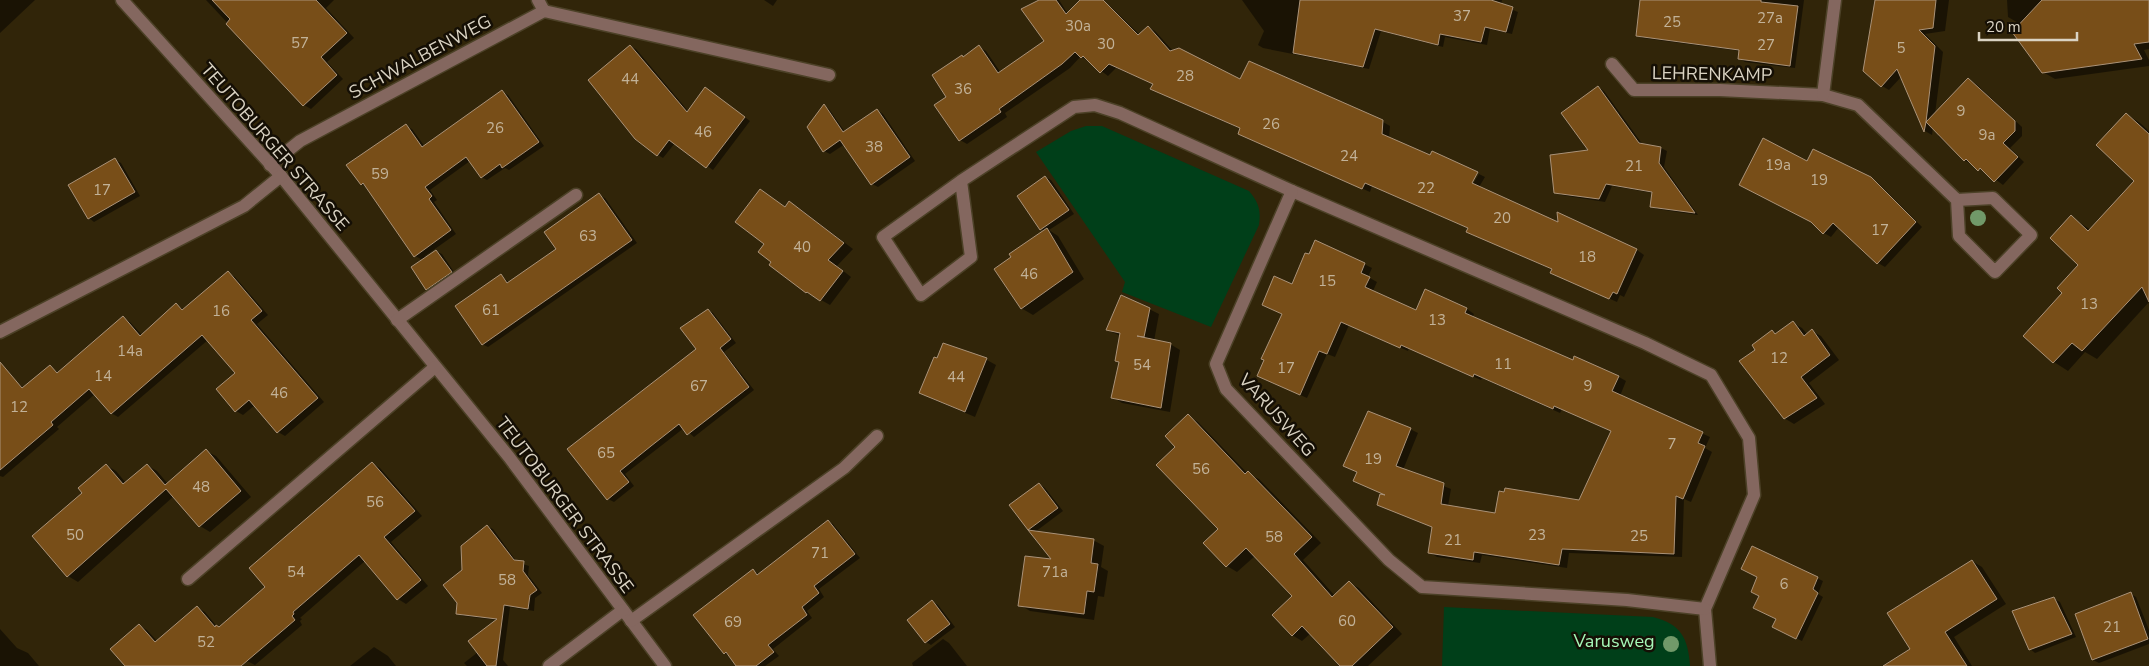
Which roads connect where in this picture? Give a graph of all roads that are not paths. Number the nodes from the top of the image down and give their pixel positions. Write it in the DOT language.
graph roads {
  1 [pos="122,0"];
  2 [pos="1835,0"];
  3 [pos="541,6"];
  4 [pos="1612,64"];
  5 [pos="829,75"];
  6 [pos="1823,95"];
  7 [pos="270,165"];
  8 [pos="281,176"];
  9 [pos="961,181"];
  10 [pos="1292,191"];
  11 [pos="576,195"];
  12 [pos="1957,200"];
  13 [pos="398,320"];
  14 [pos="0,332"];
  15 [pos="435,367"];
  16 [pos="877,436"];
  17 [pos="188,579"];
  18 [pos="1705,608"];
  19 [pos="623,610"];
  20 [pos="631,621"];
  21 [pos="549,666"];
  22 [pos="666,666"];
  23 [pos="1710,666"];
  1 -- 7 [label="street, TEUTOBURGER STRASSE"];
  2 -- 6 [label="street"];
  3 -- 5 [label="street, SCHWALBENWEG"];
  3 -- 7 [label="street, SCHWALBENWEG"];
  4 -- 6 [label="street, LEHRENKAMP"];
  6 -- 12 [label="street, LEHRENKAMP"];
  7 -- 8 [label="street, TEUTOBURGER STRASSE"];
  8 -- 13 [label="street, TEUTOBURGER STRASSE"];
  8 -- 14 [label="street"];
  9 -- 9 [label="street"];
  9 -- 10 [label="street"];
  10 -- 18 [label="street"];
  10 -- 18 [label="street, VARUSWEG"];
  11 -- 13 [label="street"];
  12 -- 12 [label="street"];
  13 -- 15 [label="street, TEUTOBURGER STRASSE"];
  15 -- 17 [label="street"];
  15 -- 19 [label="street, TEUTOBURGER STRASSE"];
  16 -- 20 [label="street"];
  18 -- 23 [label="street"];
  19 -- 20 [label="street, TEUTOBURGER STRASSE"];
  19 -- 21 [label="street"];
  20 -- 22 [label="street, TEUTOBURGER STRASSE"];
}
